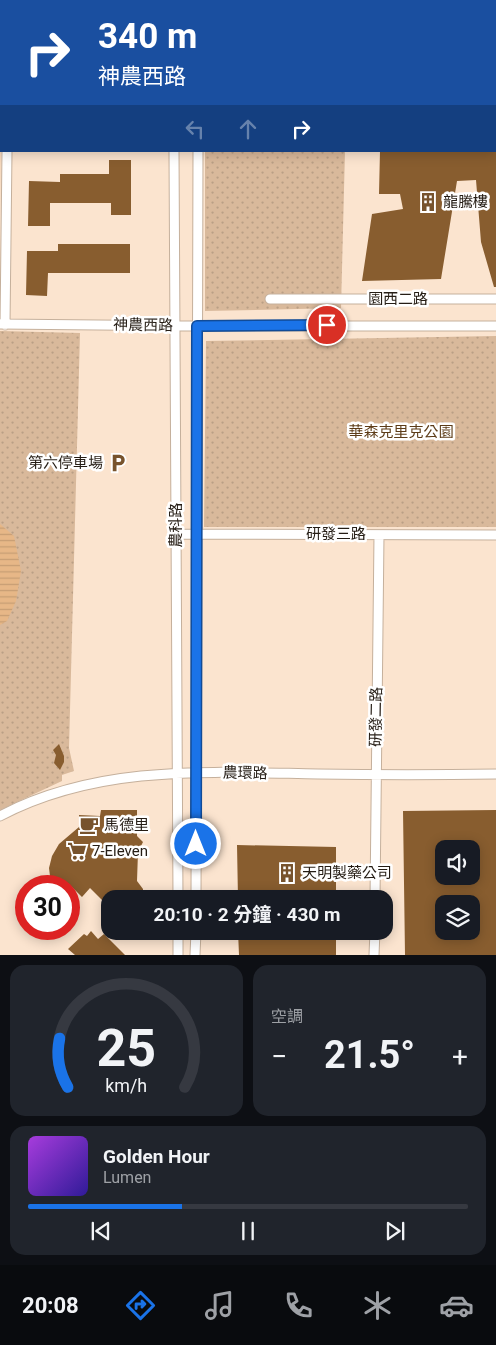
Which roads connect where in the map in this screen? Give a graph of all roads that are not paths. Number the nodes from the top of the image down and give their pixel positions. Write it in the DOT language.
graph roads {
  1 [pos="7,152"];
  2 [pos="174,152"];
  3 [pos="198,152"];
  4 [pos="270,299"];
  5 [pos="496,299"];
  6 [pos="2,324"];
  7 [pos="174,326"];
  8 [pos="197,326"];
  9 [pos="496,326"];
  10 [pos="176,534"];
  11 [pos="197,534"];
  12 [pos="379,534"];
  13 [pos="496,535"];
  14 [pos="177,772"];
  15 [pos="196,772"];
  16 [pos="496,774"];
  17 [pos="375,775"];
  18 [pos="0,816"];
  19 [pos="178,890"];
  20 [pos="196,890"];
  21 [pos="375,890"];
  22 [pos="178,940"];
  23 [pos="196,940"];
  24 [pos="375,940"];
  25 [pos="178,955"];
  26 [pos="196,955"];
  27 [pos="374,955"];
  1 -- 6 [label="street"];
  2 -- 7 [label="street, 農科路"];
  3 -- 8 [label="street, 農科路"];
  4 -- 5 [label="street, 園西二路"];
  6 -- 7 [label="street, 神農西路"];
  7 -- 8 [label="street, 神農西路"];
  7 -- 10 [label="street, 農科路"];
  8 -- 9 [label="street, 神農西路"];
  8 -- 11 [label="street, 農科路"];
  10 -- 11 [label="street, 研發三路"];
  10 -- 14 [label="street, 農科路"];
  11 -- 12 [label="street, 研發三路"];
  11 -- 15 [label="street, 農科路"];
  12 -- 13 [label="street, 研發三路"];
  12 -- 17 [label="street, 研發二路"];
  14 -- 15 [label="street, 農環路"];
  14 -- 18 [label="street, 農環路"];
  14 -- 19 [label="street, 農科路"];
  15 -- 17 [label="street, 農環路"];
  15 -- 20 [label="street, 農科路"];
  16 -- 17 [label="street, 農環路"];
  17 -- 21 [label="street, 研發二路"];
  22 -- 25 [label="street"];
  23 -- 26 [label="street"];
  24 -- 27 [label="street"];
}
